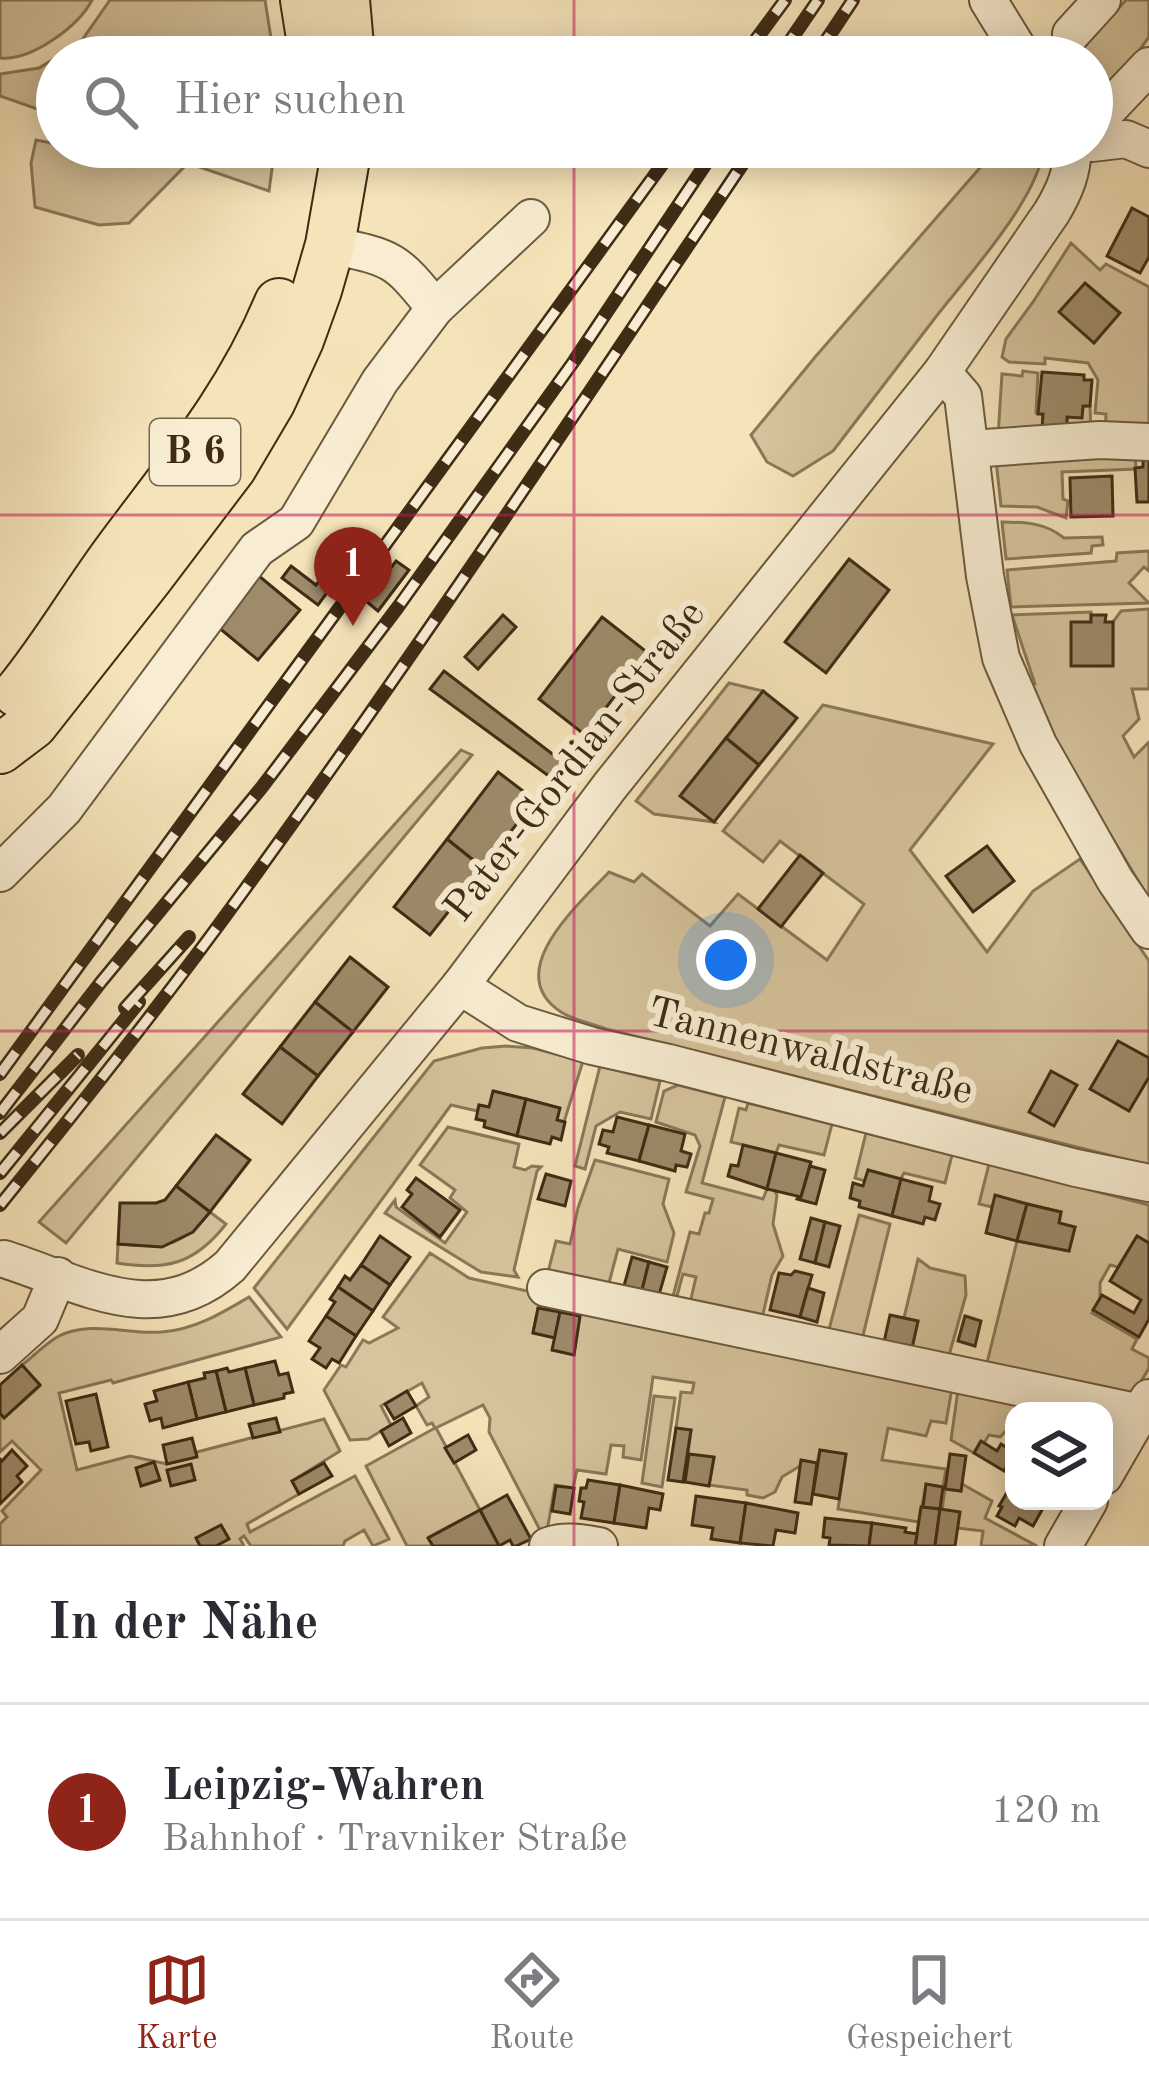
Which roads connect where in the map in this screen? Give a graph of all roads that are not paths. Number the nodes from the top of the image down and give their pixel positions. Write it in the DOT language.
graph roads {
  1 [pos="305,0"];
  2 [pos="345,0"];
  3 [pos="988,0"];
  4 [pos="1102,0"];
  5 [pos="1071,34"];
  6 [pos="311,36"];
  7 [pos="348,36"];
  8 [pos="1010,36"];
  9 [pos="1149,66"];
  10 [pos="1113,104"];
  11 [pos="1113,141"];
  12 [pos="1149,149"];
  13 [pos="312,168"];
  14 [pos="343,168"];
  15 [pos="1072,168"];
  16 [pos="531,218"];
  17 [pos="330,245"];
  18 [pos="435,308"];
  19 [pos="942,372"];
  20 [pos="1149,442"];
  21 [pos="970,449"];
  22 [pos="0,721"];
  23 [pos="0,749"];
  24 [pos="0,873"];
  25 [pos="1149,930"];
  26 [pos="460,986"];
  27 [pos="1149,1183"];
  28 [pos="4,1259"];
  29 [pos="58,1276"];
  30 [pos="546,1288"];
  31 [pos="0,1355"];
  32 [pos="1145,1406"];
  33 [pos="1113,1461"];
  34 [pos="1084,1510"];
  35 [pos="548,1546"];
  36 [pos="598,1546"];
  37 [pos="1064,1546"];
  1 -- 6 [label="main road"];
  2 -- 7 [label="main road"];
  3 -- 8 [label="street"];
  4 -- 5 [label="street"];
  9 -- 10 [label="street"];
  11 -- 12 [label="street"];
  13 -- 22 [label="main road, B 6"];
  14 -- 17 [label="main road, B 6"];
  15 -- 19 [label="street, Pater-Gordian-Straße"];
  16 -- 18 [label="street"];
  17 -- 18 [label="street"];
  17 -- 23 [label="main road, B 6"];
  18 -- 24 [label="street"];
  19 -- 21 [label="street"];
  19 -- 26 [label="street, Pater-Gordian-Straße"];
  20 -- 21 [label="street"];
  21 -- 25 [label="street"];
  26 -- 27 [label="street, Tannenwaldstraße"];
  26 -- 29 [label="street, Pater-Gordian-Straße"];
  28 -- 29 [label="street, Pater-Gordian-Straße"];
  29 -- 31 [label="street"];
  30 -- 32 [label="street"];
  32 -- 33 [label="street"];
  34 -- 37 [label="street"];
  35 -- 36 [label="street"];
}
